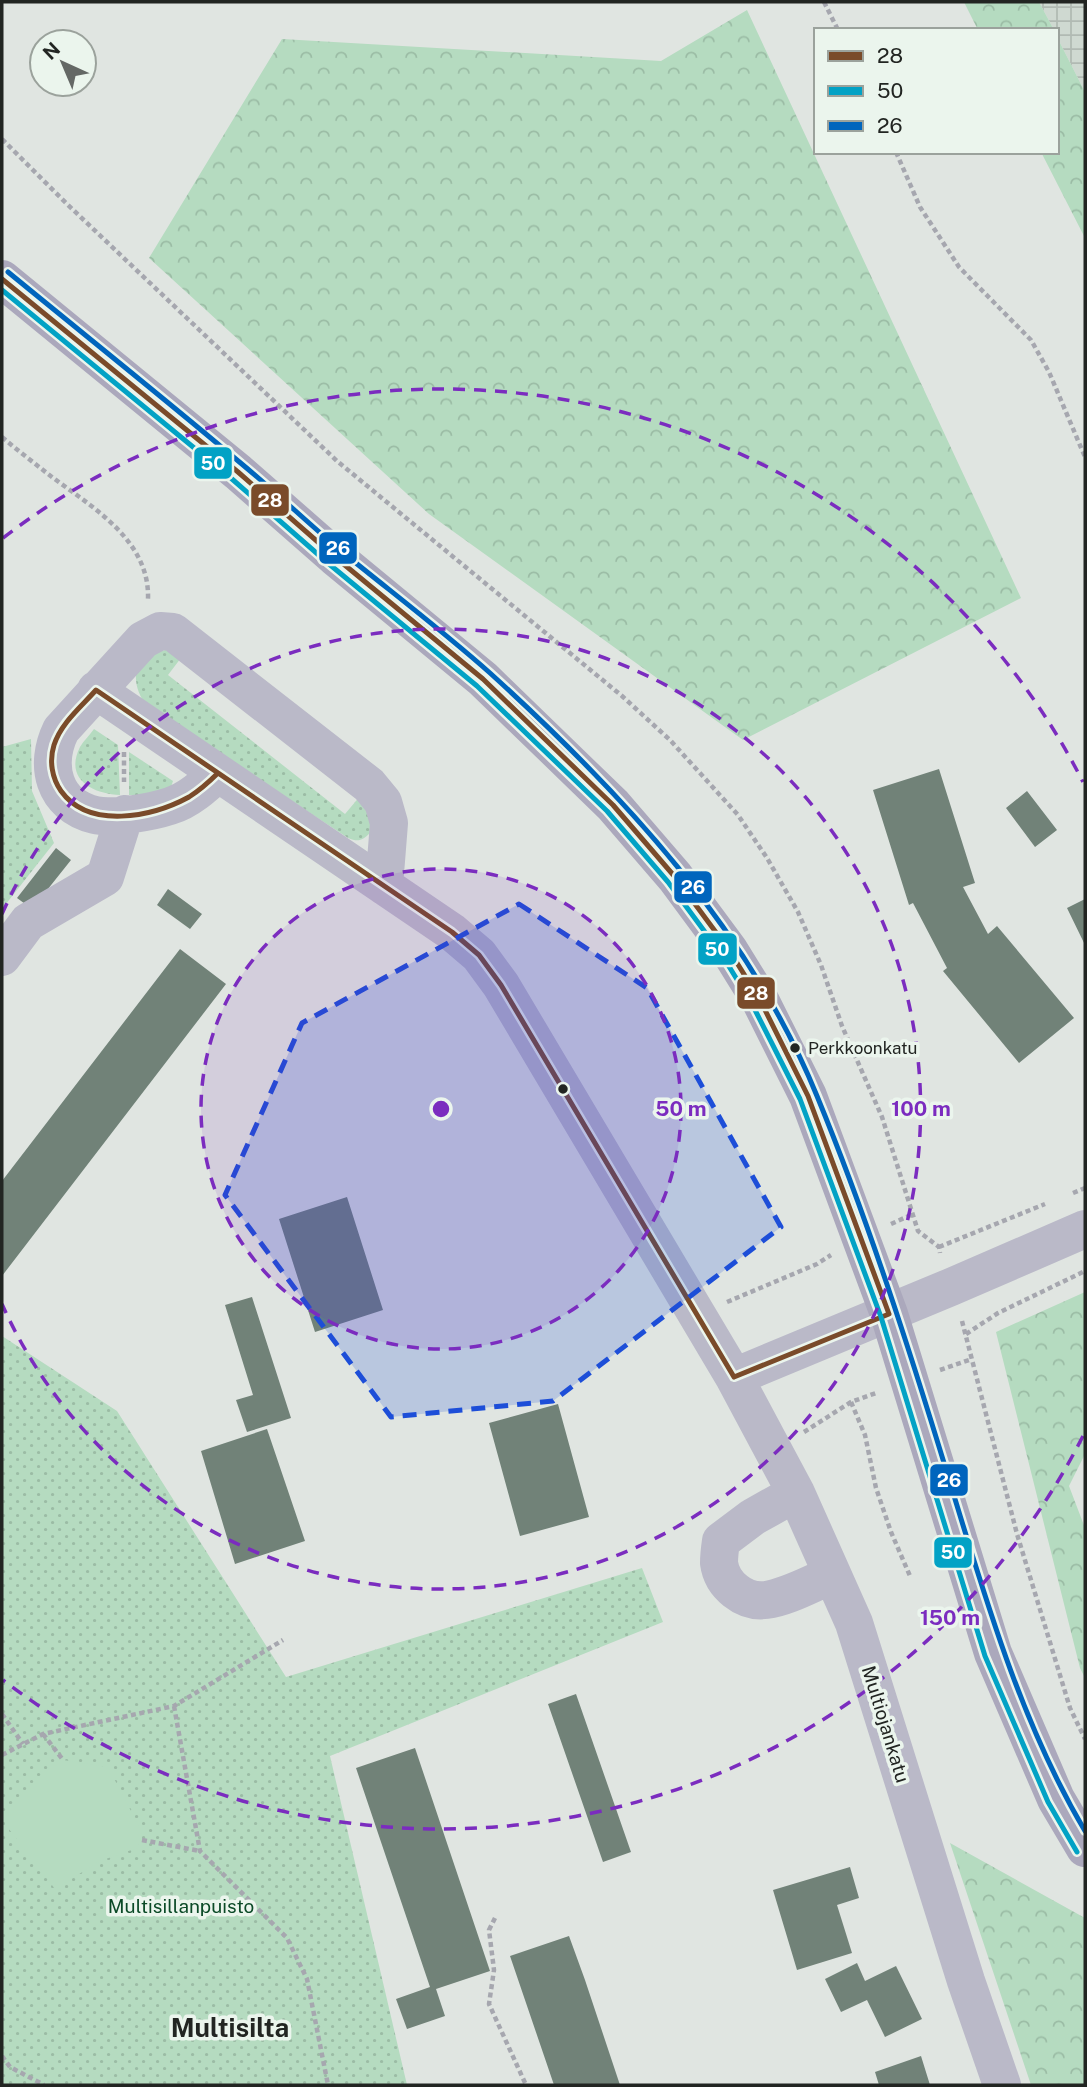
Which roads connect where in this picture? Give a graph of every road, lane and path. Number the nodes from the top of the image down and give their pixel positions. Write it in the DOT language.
graph roads {
  1 [pos="824,2"];
  2 [pos="837,28"];
  3 [pos="2,139"];
  4 [pos="897,154"];
  5 [pos="2,279"];
  6 [pos="2,438"];
  7 [pos="1085,457"];
  8 [pos="149,586"];
  9 [pos="106,697"];
  10 [pos="218,773"];
  11 [pos="125,814"];
  12 [pos="384,886"];
  13 [pos="2,957"];
  14 [pos="1085,1188"];
  15 [pos="1061,1198"];
  16 [pos="1049,1203"];
  17 [pos="913,1214"];
  18 [pos="1085,1229"];
  19 [pos="860,1238"];
  20 [pos="1085,1271"];
  21 [pos="889,1314"];
  22 [pos="697,1317"];
  23 [pos="972,1359"];
  24 [pos="734,1377"];
  25 [pos="911,1380"];
  26 [pos="851,1402"];
  27 [pos="774,1451"];
  28 [pos="796,1493"];
  29 [pos="832,1575"];
  30 [pos="910,1576"];
  31 [pos="283,1640"];
  32 [pos="174,1706"];
  33 [pos="2,1714"];
  34 [pos="2,1726"];
  35 [pos="11,1728"];
  36 [pos="43,1734"];
  37 [pos="1085,1739"];
  38 [pos="23,1744"];
  39 [pos="2,1755"];
  40 [pos="63,1760"];
  41 [pos="142,1840"];
  42 [pos="1085,1848"];
  43 [pos="200,1851"];
  44 [pos="495,1918"];
  45 [pos="2,2056"];
  46 [pos="44,2085"];
  47 [pos="328,2085"];
  48 [pos="526,2085"];
  49 [pos="1002,2085"];
  1 -- 2 [label="path"];
  3 -- 17 [label="path"];
  4 -- 7 [label="path"];
  5 -- 19 [label="main road"];
  6 -- 8 [label="path"];
  9 -- 10 [label="street, Multiojankatu"];
  9 -- 11 [label="path"];
  9 -- 11 [label="street"];
  9 -- 12 [label="street"];
  10 -- 11 [label="street"];
  10 -- 12 [label="street, Multiojankatu"];
  11 -- 13 [label="street"];
  12 -- 22 [label="street, Multiojankatu"];
  14 -- 15 [label="path"];
  16 -- 17 [label="path"];
  17 -- 19 [label="path"];
  18 -- 21 [label="street"];
  19 -- 21 [label="main road"];
  19 -- 22 [label="path"];
  20 -- 23 [label="path"];
  21 -- 24 [label="street"];
  21 -- 25 [label="main road"];
  22 -- 24 [label="street, Multiojankatu"];
  23 -- 25 [label="path"];
  23 -- 37 [label="path"];
  24 -- 27 [label="street, Multiojankatu"];
  25 -- 26 [label="path"];
  25 -- 42 [label="main road"];
  26 -- 27 [label="path"];
  26 -- 30 [label="path"];
  27 -- 28 [label="street, Multiojankatu"];
  28 -- 29 [label="street, Multiojankatu"];
  28 -- 29 [label="street"];
  29 -- 49 [label="street, Multiojankatu"];
  31 -- 32 [label="path"];
  32 -- 36 [label="path"];
  32 -- 43 [label="path"];
  33 -- 35 [label="path"];
  34 -- 35 [label="path"];
  35 -- 38 [label="path"];
  36 -- 38 [label="path"];
  36 -- 40 [label="path"];
  38 -- 39 [label="path"];
  41 -- 43 [label="path"];
  43 -- 47 [label="path"];
  44 -- 48 [label="path"];
  45 -- 46 [label="path"];
}
